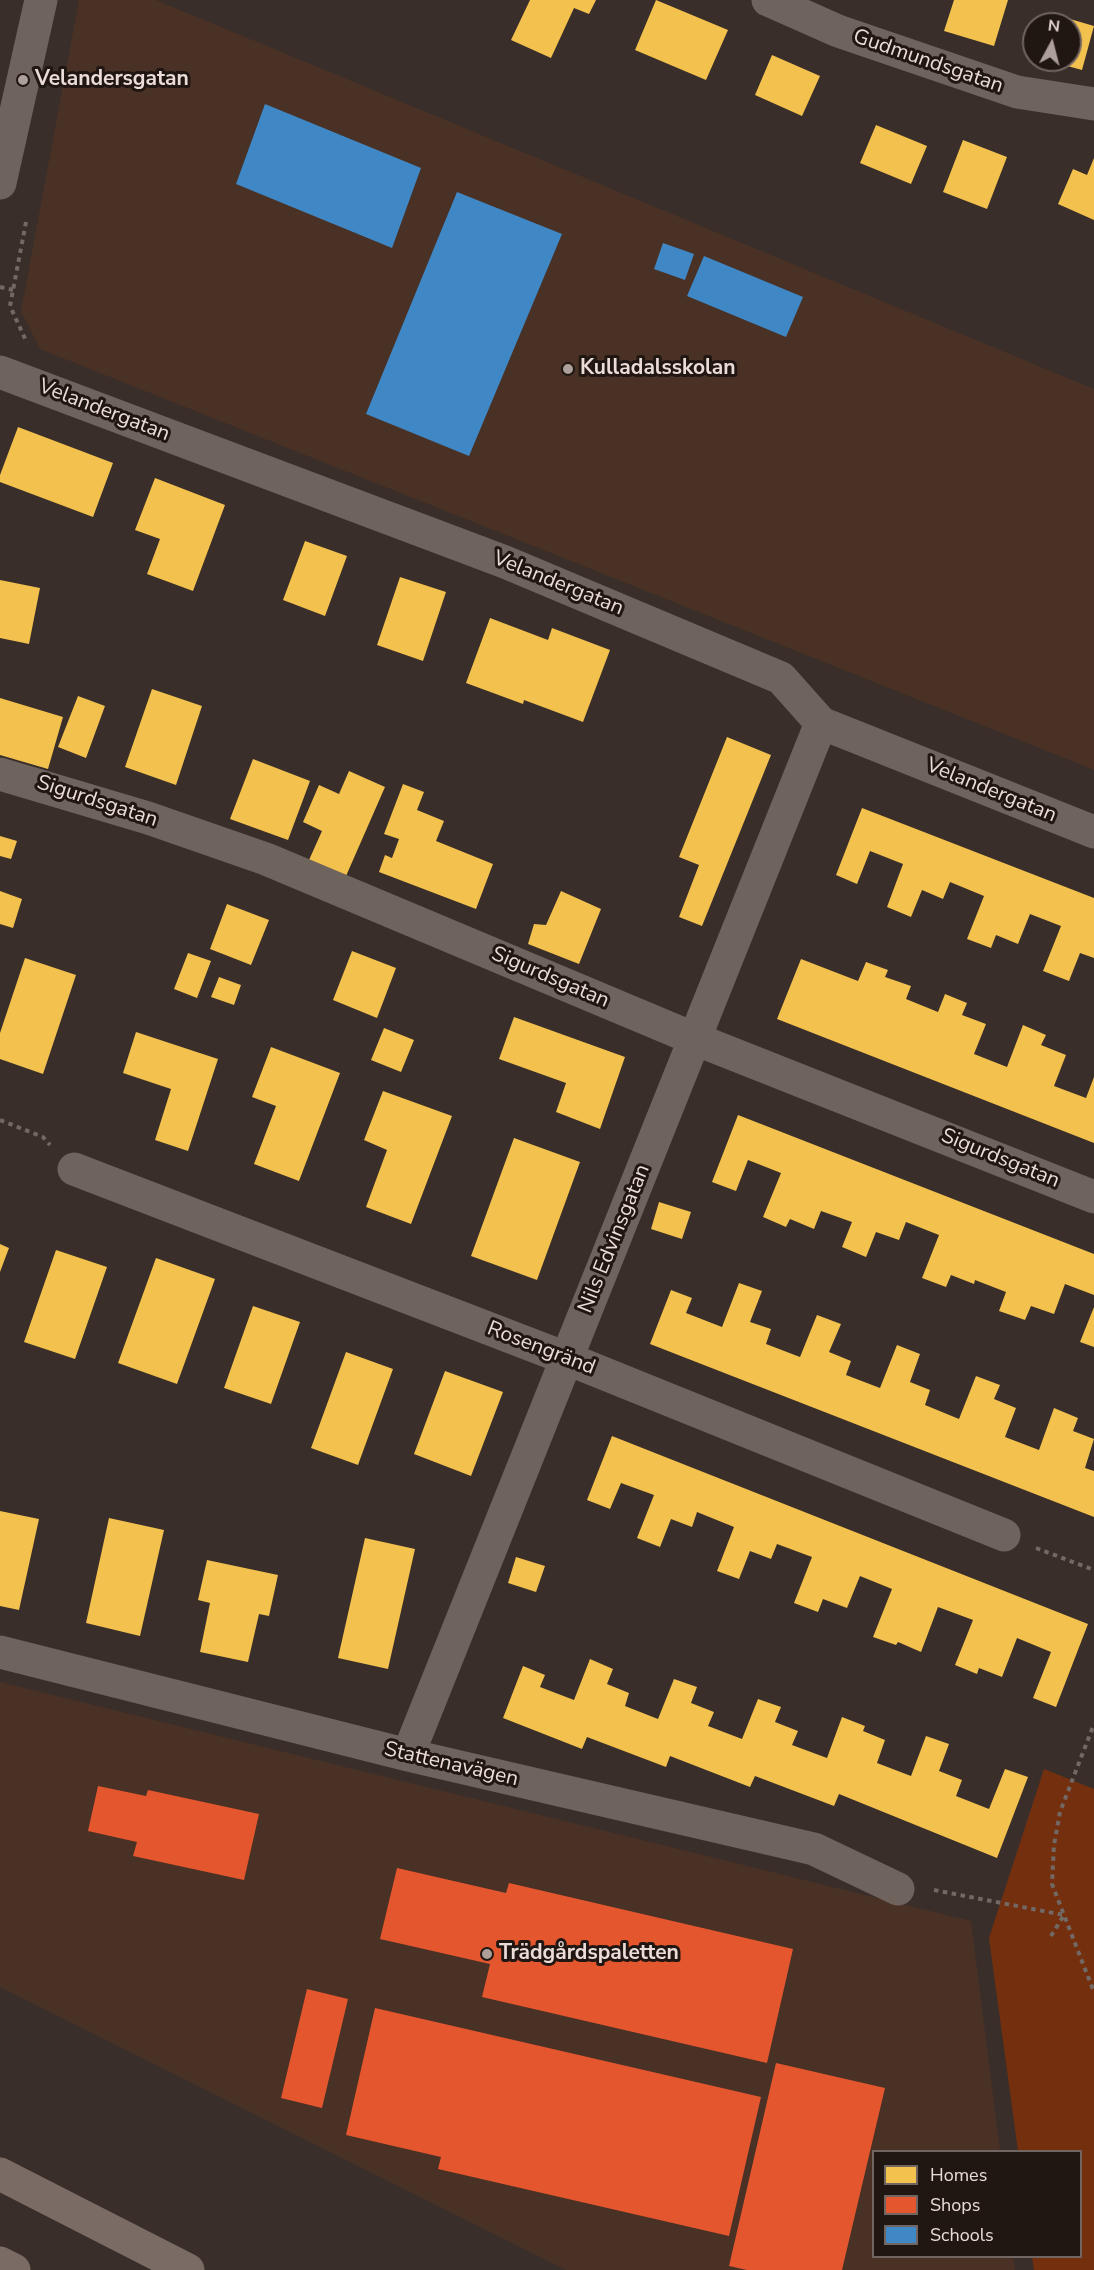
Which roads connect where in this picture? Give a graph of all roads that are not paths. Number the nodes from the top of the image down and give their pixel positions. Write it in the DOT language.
graph roads {
  1 [pos="41,0"];
  2 [pos="768,0"];
  3 [pos="1094,104"];
  4 [pos="0,183"];
  5 [pos="9,376"];
  6 [pos="820,723"];
  7 [pos="0,774"];
  8 [pos="1094,832"];
  9 [pos="695,1039"];
  10 [pos="74,1168"];
  11 [pos="1094,1197"];
  12 [pos="568,1359"];
  13 [pos="1004,1535"];
  14 [pos="0,1652"];
  15 [pos="408,1755"];
  16 [pos="898,1889"];
  17 [pos="0,2174"];
  18 [pos="0,2263"];
  19 [pos="14,2270"];
  20 [pos="188,2270"];
  1 -- 4 [label="street"];
  2 -- 3 [label="street, Gudmundsgatan"];
  5 -- 6 [label="street, Velandergatan"];
  6 -- 8 [label="street, Velandergatan"];
  6 -- 9 [label="street, Nils Edvinsgatan"];
  7 -- 9 [label="street, Sigurdsgatan"];
  9 -- 11 [label="street, Sigurdsgatan"];
  9 -- 12 [label="street, Nils Edvinsgatan"];
  10 -- 12 [label="street, Rosengränd"];
  12 -- 13 [label="street, Rosengränd"];
  12 -- 15 [label="street, Nils Edvinsgatan"];
  14 -- 15 [label="street, Stattenavägen"];
  15 -- 16 [label="street, Stattenavägen"];
  17 -- 20 [label="main road"];
  18 -- 19 [label="main road"];
}
